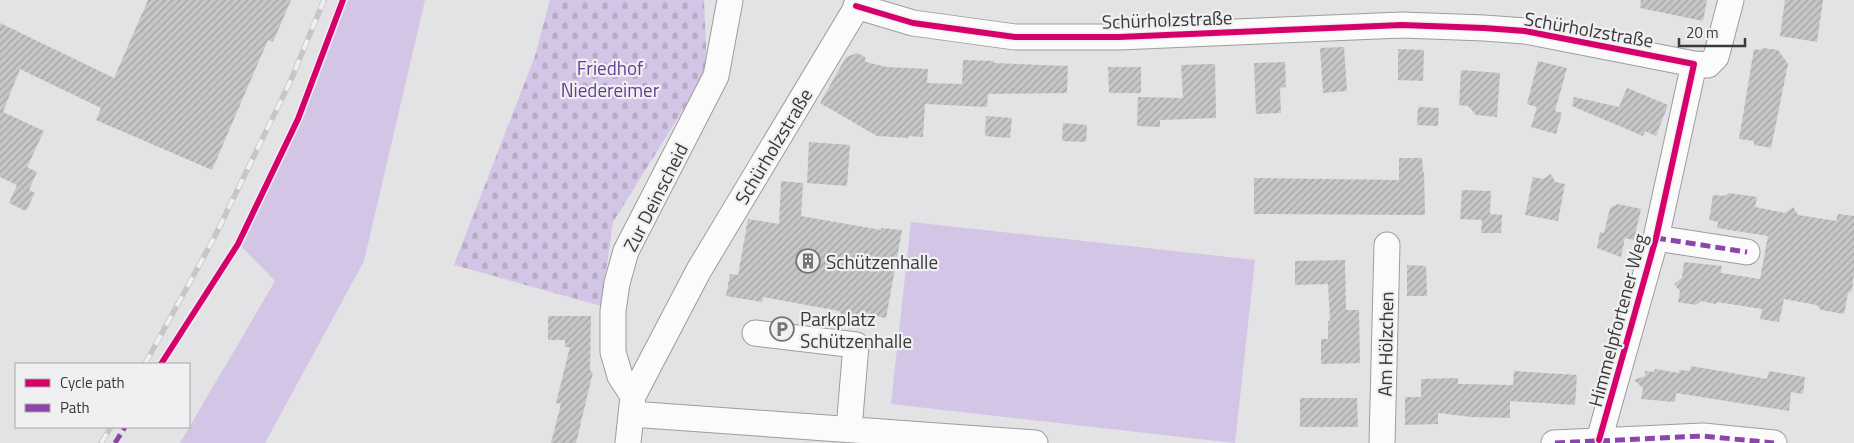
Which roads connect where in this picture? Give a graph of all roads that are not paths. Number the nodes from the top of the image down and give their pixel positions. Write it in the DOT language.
graph roads {
  1 [pos="730,0"];
  2 [pos="1731,0"];
  3 [pos="859,3"];
  4 [pos="1694,64"];
  5 [pos="1656,238"];
  6 [pos="1387,245"];
  7 [pos="1747,252"];
  8 [pos="754,333"];
  9 [pos="632,405"];
  10 [pos="848,429"];
  11 [pos="1599,440"];
  12 [pos="628,443"];
  13 [pos="1035,443"];
  14 [pos="1382,443"];
  15 [pos="1554,443"];
  16 [pos="1774,443"];
  1 -- 9 [label="street, Zur Deinscheid"];
  2 -- 4 [label="street, Schürholzstraße"];
  3 -- 4 [label="street, Schürholzstraße"];
  3 -- 9 [label="street, Schürholzstraße"];
  4 -- 5 [label="street, Himmelpfortener Weg"];
  5 -- 7 [label="street, Himmelpfortener Weg"];
  5 -- 11 [label="street, Himmelpfortener Weg"];
  6 -- 14 [label="street, Am Hölzchen"];
  8 -- 10 [label="street"];
  9 -- 10 [label="street"];
  9 -- 12 [label="street"];
  10 -- 13 [label="street"];
  11 -- 15 [label="street"];
  11 -- 16 [label="street"];
}
